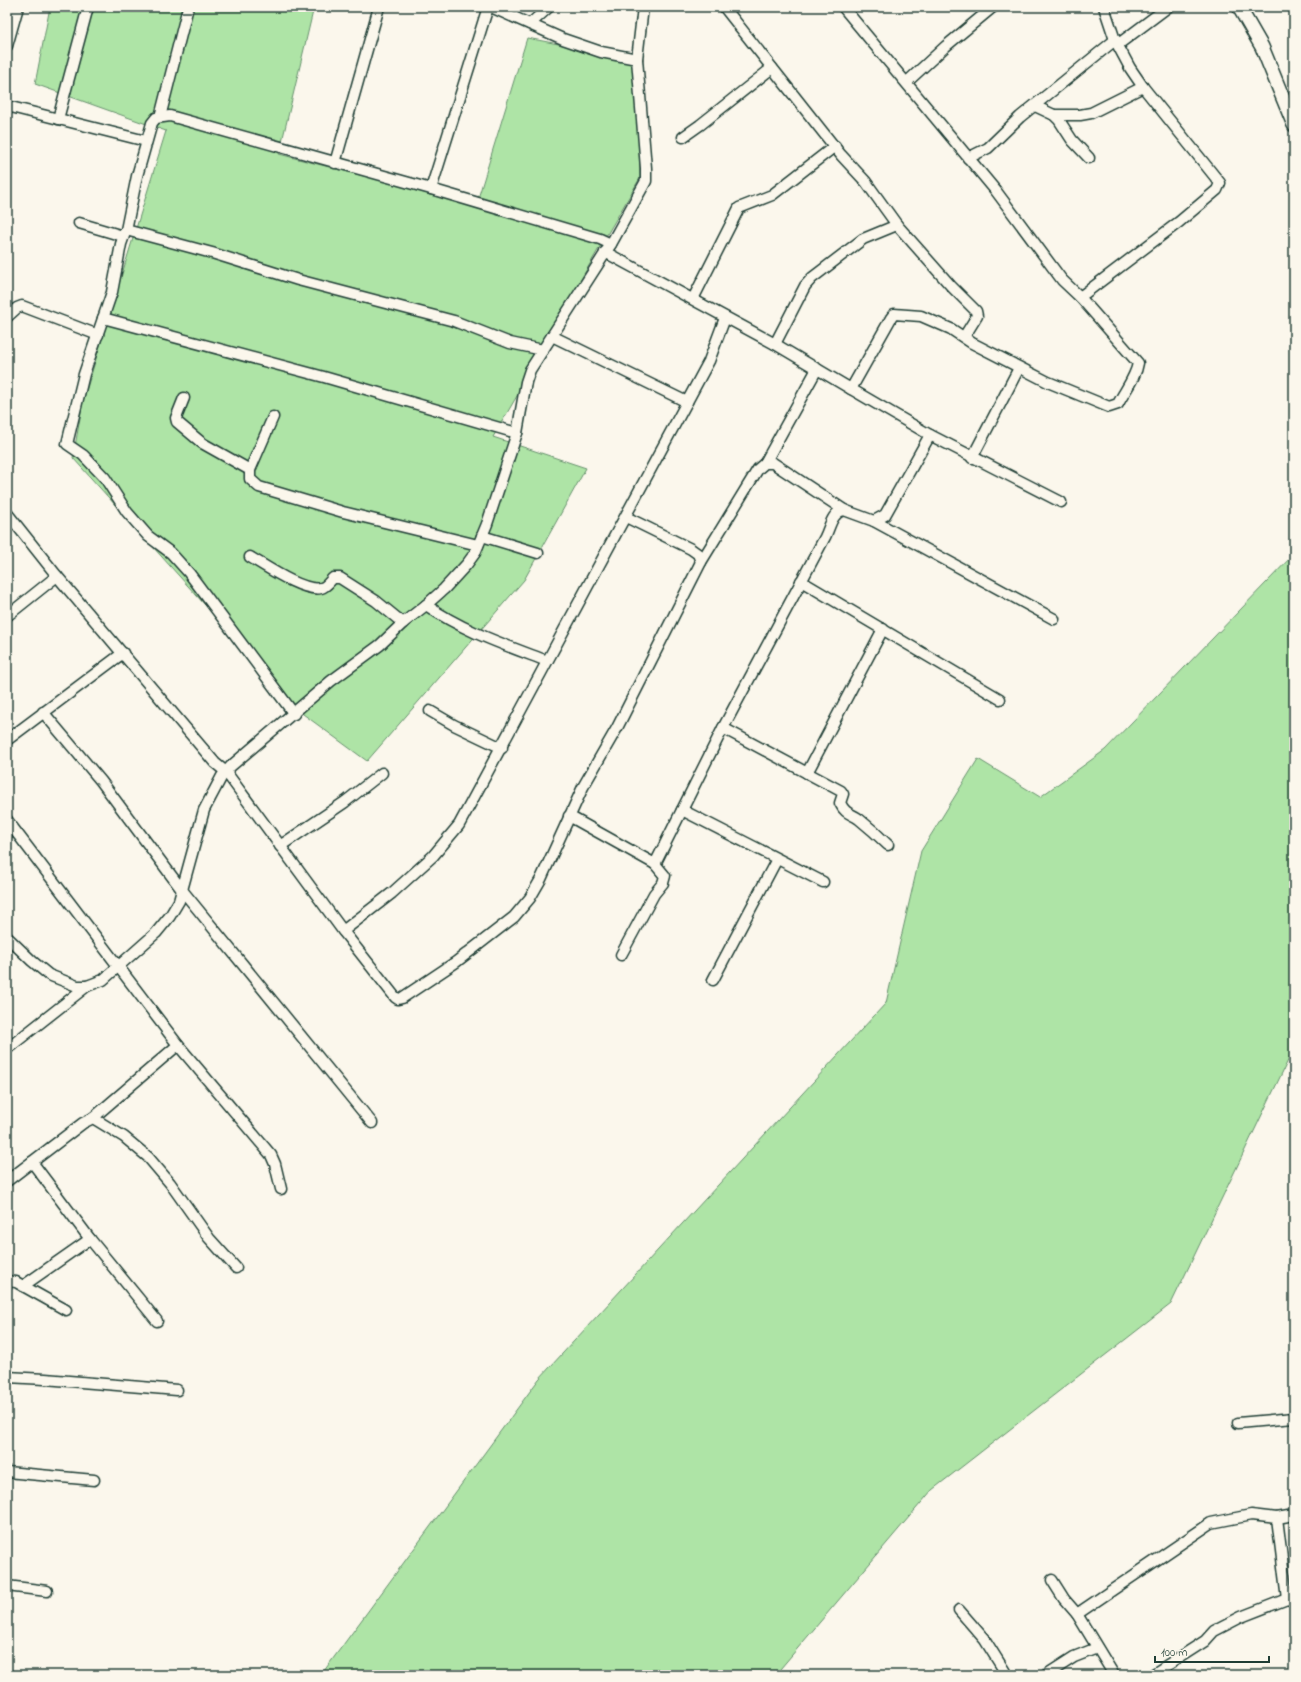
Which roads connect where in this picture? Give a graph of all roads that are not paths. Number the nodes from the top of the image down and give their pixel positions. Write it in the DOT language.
graph roads {
  1 [pos="18,7"];
  2 [pos="88,7"];
  3 [pos="188,7"];
  4 [pos="380,7"];
  5 [pos="488,7"];
  6 [pos="491,7"];
  7 [pos="549,7"];
  8 [pos="643,7"];
  9 [pos="724,7"];
  10 [pos="844,7"];
  11 [pos="993,7"];
  12 [pos="1104,7"];
  13 [pos="1168,7"];
  14 [pos="1240,7"];
  15 [pos="530,24"];
  16 [pos="1115,40"];
  17 [pos="7,46"];
  18 [pos="637,59"];
  19 [pos="772,68"];
  20 [pos="907,82"];
  21 [pos="1143,87"];
  22 [pos="7,106"];
  23 [pos="1035,106"];
  24 [pos="1054,115"];
  25 [pos="160,116"];
  26 [pos="58,119"];
  27 [pos="1294,125"];
  28 [pos="683,136"];
  29 [pos="146,141"];
  30 [pos="835,146"];
  31 [pos="968,158"];
  32 [pos="1089,158"];
  33 [pos="335,163"];
  34 [pos="432,189"];
  35 [pos="79,223"];
  36 [pos="897,225"];
  37 [pos="124,233"];
  38 [pos="608,248"];
  39 [pos="1080,297"];
  40 [pos="693,299"];
  41 [pos="7,317"];
  42 [pos="104,318"];
  43 [pos="725,318"];
  44 [pos="98,335"];
  45 [pos="552,336"];
  46 [pos="964,337"];
  47 [pos="775,344"];
  48 [pos="543,350"];
  49 [pos="1019,368"];
  50 [pos="818,369"];
  51 [pos="851,389"];
  52 [pos="184,398"];
  53 [pos="687,402"];
  54 [pos="273,417"];
  55 [pos="517,433"];
  56 [pos="930,435"];
  57 [pos="972,458"];
  58 [pos="765,462"];
  59 [pos="250,470"];
  60 [pos="1061,502"];
  61 [pos="844,510"];
  62 [pos="7,513"];
  63 [pos="626,517"];
  64 [pos="874,521"];
  65 [pos="480,541"];
  66 [pos="538,553"];
  67 [pos="250,557"];
  68 [pos="701,562"];
  69 [pos="57,576"];
  70 [pos="801,581"];
  71 [pos="426,606"];
  72 [pos="7,616"];
  73 [pos="1054,619"];
  74 [pos="403,623"];
  75 [pos="883,629"];
  76 [pos="123,653"];
  77 [pos="547,661"];
  78 [pos="1000,698"];
  79 [pos="430,711"];
  80 [pos="43,712"];
  81 [pos="294,714"];
  82 [pos="723,728"];
  83 [pos="7,740"];
  84 [pos="502,748"];
  85 [pos="226,772"];
  86 [pos="382,773"];
  87 [pos="807,773"];
  88 [pos="682,810"];
  89 [pos="569,816"];
  90 [pos="7,820"];
  91 [pos="888,845"];
  92 [pos="280,846"];
  93 [pos="777,859"];
  94 [pos="655,864"];
  95 [pos="823,882"];
  96 [pos="182,890"];
  97 [pos="344,931"];
  98 [pos="7,937"];
  99 [pos="621,955"];
  100 [pos="118,966"];
  101 [pos="713,980"];
  102 [pos="87,986"];
  103 [pos="178,1045"];
  104 [pos="7,1049"];
  105 [pos="93,1118"];
  106 [pos="372,1123"];
  107 [pos="32,1162"];
  108 [pos="7,1181"];
  109 [pos="281,1189"];
  110 [pos="90,1239"];
  111 [pos="236,1268"];
  112 [pos="7,1281"];
  113 [pos="23,1286"];
  114 [pos="66,1310"];
  115 [pos="157,1321"];
  116 [pos="7,1377"];
  117 [pos="177,1390"];
  118 [pos="1294,1418"];
  119 [pos="1238,1423"];
  120 [pos="7,1472"];
  121 [pos="94,1480"];
  122 [pos="1294,1515"];
  123 [pos="1277,1518"];
  124 [pos="1052,1580"];
  125 [pos="7,1586"];
  126 [pos="47,1591"];
  127 [pos="1291,1600"];
  128 [pos="959,1610"];
  129 [pos="1077,1614"];
  130 [pos="1097,1648"];
  131 [pos="1007,1675"];
  132 [pos="1046,1675"];
  133 [pos="1114,1675"];
  134 [pos="1152,1675"];
  1 -- 17 [label="street"];
  2 -- 26 [label="street"];
  3 -- 25 [label="street"];
  4 -- 33 [label="street"];
  5 -- 34 [label="street"];
  6 -- 15 [label="street"];
  7 -- 15 [label="street"];
  8 -- 18 [label="street"];
  9 -- 19 [label="street"];
  10 -- 20 [label="street"];
  11 -- 20 [label="street"];
  12 -- 16 [label="street"];
  13 -- 16 [label="street"];
  14 -- 27 [label="main road"];
  15 -- 18 [label="street"];
  16 -- 21 [label="street"];
  16 -- 23 [label="street"];
  18 -- 38 [label="street"];
  19 -- 28 [label="street"];
  19 -- 30 [label="street"];
  20 -- 31 [label="street"];
  21 -- 24 [label="street"];
  21 -- 39 [label="street"];
  22 -- 26 [label="street"];
  23 -- 24 [label="street"];
  23 -- 31 [label="street"];
  24 -- 32 [label="street"];
  25 -- 29 [label="street"];
  25 -- 33 [label="street"];
  26 -- 29 [label="street"];
  29 -- 37 [label="street"];
  30 -- 36 [label="street"];
  30 -- 40 [label="street"];
  31 -- 39 [label="street"];
  33 -- 34 [label="street"];
  34 -- 38 [label="street"];
  35 -- 37 [label="street"];
  36 -- 46 [label="street"];
  36 -- 47 [label="street"];
  37 -- 42 [label="street"];
  37 -- 48 [label="street"];
  38 -- 40 [label="street"];
  38 -- 45 [label="street"];
  39 -- 49 [label="street"];
  40 -- 43 [label="street"];
  41 -- 44 [label="street"];
  42 -- 44 [label="street"];
  42 -- 55 [label="street"];
  43 -- 47 [label="street"];
  43 -- 53 [label="street"];
  44 -- 81 [label="street"];
  45 -- 48 [label="street"];
  45 -- 53 [label="street"];
  46 -- 49 [label="street"];
  46 -- 51 [label="street"];
  47 -- 50 [label="street"];
  48 -- 55 [label="street"];
  49 -- 57 [label="street"];
  50 -- 51 [label="street"];
  50 -- 58 [label="street"];
  51 -- 56 [label="street"];
  52 -- 59 [label="street"];
  53 -- 63 [label="street"];
  54 -- 59 [label="street"];
  55 -- 65 [label="street"];
  56 -- 57 [label="street"];
  56 -- 64 [label="street"];
  57 -- 60 [label="street"];
  58 -- 61 [label="street"];
  58 -- 68 [label="street"];
  59 -- 65 [label="street"];
  61 -- 64 [label="street"];
  61 -- 70 [label="street"];
  62 -- 69 [label="street"];
  63 -- 68 [label="street"];
  63 -- 77 [label="street"];
  64 -- 73 [label="street"];
  65 -- 66 [label="street"];
  65 -- 71 [label="street"];
  67 -- 74 [label="street"];
  68 -- 89 [label="street"];
  69 -- 72 [label="street"];
  69 -- 76 [label="street"];
  70 -- 75 [label="street"];
  70 -- 82 [label="street"];
  71 -- 74 [label="street"];
  71 -- 77 [label="street"];
  74 -- 81 [label="street"];
  75 -- 78 [label="street"];
  75 -- 87 [label="street"];
  76 -- 80 [label="street"];
  76 -- 85 [label="street"];
  77 -- 84 [label="street"];
  79 -- 84 [label="street"];
  80 -- 83 [label="street"];
  80 -- 96 [label="street"];
  81 -- 85 [label="street"];
  82 -- 87 [label="street"];
  82 -- 88 [label="street"];
  84 -- 97 [label="street"];
  85 -- 92 [label="street"];
  85 -- 96 [label="street"];
  86 -- 92 [label="street"];
  87 -- 91 [label="street"];
  88 -- 93 [label="street"];
  88 -- 94 [label="street"];
  89 -- 94 [label="street"];
  89 -- 97 [label="street"];
  90 -- 100 [label="street"];
  92 -- 97 [label="street"];
  93 -- 95 [label="street"];
  93 -- 101 [label="street"];
  94 -- 99 [label="street"];
  96 -- 100 [label="street"];
  96 -- 106 [label="street"];
  98 -- 102 [label="street"];
  100 -- 102 [label="street"];
  100 -- 103 [label="street"];
  102 -- 104 [label="street"];
  103 -- 105 [label="street"];
  103 -- 109 [label="street"];
  105 -- 107 [label="street"];
  105 -- 111 [label="street"];
  107 -- 108 [label="street"];
  107 -- 110 [label="street"];
  110 -- 113 [label="street"];
  110 -- 115 [label="street"];
  112 -- 113 [label="street"];
  113 -- 114 [label="street"];
  116 -- 117 [label="street"];
  118 -- 119 [label="street"];
  120 -- 121 [label="street"];
  122 -- 123 [label="street"];
  123 -- 127 [label="street"];
  123 -- 129 [label="street"];
  124 -- 129 [label="street"];
  125 -- 126 [label="street"];
  127 -- 134 [label="street"];
  128 -- 131 [label="street"];
  129 -- 130 [label="street"];
  130 -- 132 [label="street"];
  130 -- 133 [label="street"];
}
